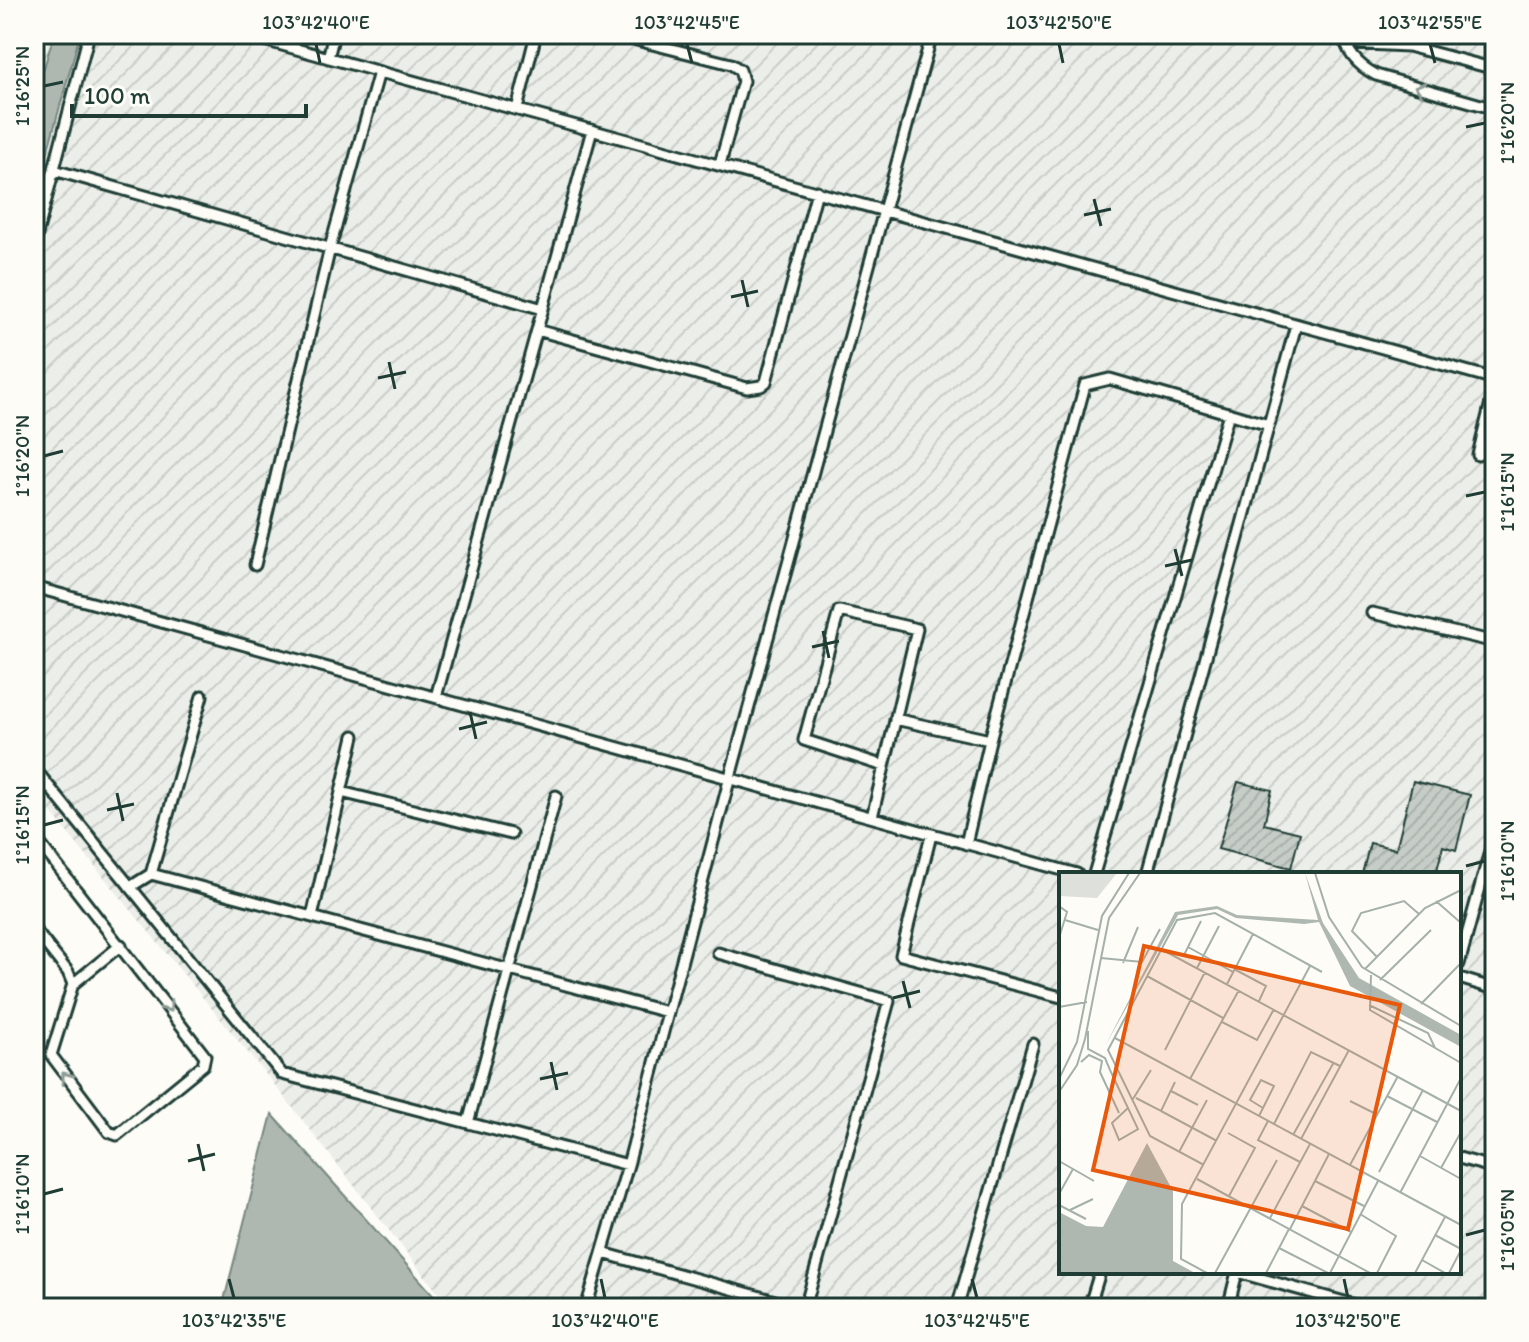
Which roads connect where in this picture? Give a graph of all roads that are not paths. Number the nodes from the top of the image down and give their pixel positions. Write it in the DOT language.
graph roads {
  1 [pos="89,34"];
  2 [pos="242,34"];
  3 [pos="334,34"];
  4 [pos="536,34"];
  5 [pos="613,34"];
  6 [pos="932,34"];
  7 [pos="1345,39"];
  8 [pos="328,58"];
  9 [pos="1495,69"];
  10 [pos="379,72"];
  11 [pos="517,109"];
  12 [pos="1495,109"];
  13 [pos="592,130"];
  14 [pos="720,164"];
  15 [pos="54,170"];
  16 [pos="817,191"];
  17 [pos="883,210"];
  18 [pos="34,246"];
  19 [pos="330,248"];
  20 [pos="543,309"];
  21 [pos="1296,325"];
  22 [pos="537,330"];
  23 [pos="1495,379"];
  24 [pos="1495,386"];
  25 [pos="1229,413"];
  26 [pos="1269,425"];
  27 [pos="1478,455"];
  28 [pos="255,565"];
  29 [pos="34,587"];
  30 [pos="1372,613"];
  31 [pos="1495,642"];
  32 [pos="202,696"];
  33 [pos="436,697"];
  34 [pos="895,719"];
  35 [pos="354,736"];
  36 [pos="990,740"];
  37 [pos="884,766"];
  38 [pos="34,768"];
  39 [pos="730,777"];
  40 [pos="341,792"];
  41 [pos="556,796"];
  42 [pos="872,817"];
  43 [pos="1495,833"];
  44 [pos="511,834"];
  45 [pos="931,835"];
  46 [pos="35,838"];
  47 [pos="966,844"];
  48 [pos="1070,872"];
  49 [pos="1095,872"];
  50 [pos="1148,872"];
  51 [pos="151,874"];
  52 [pos="130,887"];
  53 [pos="312,917"];
  54 [pos="34,929"];
  55 [pos="121,945"];
  56 [pos="718,953"];
  57 [pos="1461,957"];
  58 [pos="509,971"];
  59 [pos="1461,979"];
  60 [pos="73,984"];
  61 [pos="1495,989"];
  62 [pos="1059,996"];
  63 [pos="667,1012"];
  64 [pos="1033,1044"];
  65 [pos="468,1123"];
  66 [pos="1461,1159"];
  67 [pos="628,1165"];
  68 [pos="1495,1168"];
  69 [pos="603,1253"];
  70 [pos="1099,1274"];
  71 [pos="1236,1274"];
  72 [pos="1244,1274"];
  73 [pos="586,1308"];
  74 [pos="803,1308"];
  75 [pos="957,1308"];
  76 [pos="1089,1308"];
  77 [pos="1228,1308"];
  78 [pos="1366,1308"];
  1 -- 15 [label="lane"];
  2 -- 8 [label="lane"];
  3 -- 8 [label="lane"];
  4 -- 11 [label="lane"];
  5 -- 14 [label="lane"];
  6 -- 17 [label="lane"];
  7 -- 9 [label="lane"];
  12 -- 7 [label="lane, one-way"];
  8 -- 10 [label="lane"];
  10 -- 11 [label="lane"];
  10 -- 19 [label="lane"];
  11 -- 13 [label="lane"];
  13 -- 14 [label="lane"];
  13 -- 20 [label="lane"];
  14 -- 16 [label="lane"];
  15 -- 18 [label="lane"];
  15 -- 19 [label="lane"];
  16 -- 17 [label="lane"];
  16 -- 22 [label="lane"];
  17 -- 21 [label="lane"];
  17 -- 39 [label="lane"];
  19 -- 20 [label="lane"];
  19 -- 28 [label="lane"];
  20 -- 22 [label="lane"];
  21 -- 23 [label="lane"];
  21 -- 26 [label="lane"];
  22 -- 33 [label="lane"];
  24 -- 27 [label="lane"];
  25 -- 26 [label="lane"];
  25 -- 36 [label="lane"];
  25 -- 49 [label="lane"];
  26 -- 50 [label="lane"];
  29 -- 33 [label="lane"];
  30 -- 31 [label="lane"];
  32 -- 51 [label="lane"];
  33 -- 39 [label="lane"];
  34 -- 36 [label="lane"];
  34 -- 37 [label="lane"];
  34 -- 37 [label="lane"];
  35 -- 40 [label="lane"];
  36 -- 47 [label="lane"];
  37 -- 42 [label="lane"];
  38 -- 52 [label="lane"];
  39 -- 42 [label="lane"];
  39 -- 63 [label="lane"];
  40 -- 44 [label="lane"];
  40 -- 53 [label="lane"];
  41 -- 58 [label="lane"];
  42 -- 45 [label="lane"];
  43 -- 57 [label="lane"];
  45 -- 47 [label="lane"];
  45 -- 62 [label="lane"];
  46 -- 55 [label="lane"];
  47 -- 48 [label="lane"];
  51 -- 52 [label="lane"];
  51 -- 53 [label="lane"];
  52 -- 65 [label="lane"];
  53 -- 58 [label="lane"];
  54 -- 60 [label="lane"];
  55 -- 60 [label="lane"];
  55 -- 60 [label="lane, one-way"];
  56 -- 74 [label="lane"];
  58 -- 63 [label="lane"];
  58 -- 65 [label="lane"];
  59 -- 61 [label="lane"];
  63 -- 67 [label="lane"];
  64 -- 75 [label="lane"];
  65 -- 67 [label="lane"];
  66 -- 68 [label="lane"];
  67 -- 69 [label="lane"];
  69 -- 73 [label="lane"];
  69 -- 74 [label="lane"];
  70 -- 76 [label="lane"];
  71 -- 77 [label="lane"];
  72 -- 78 [label="lane"];
}
